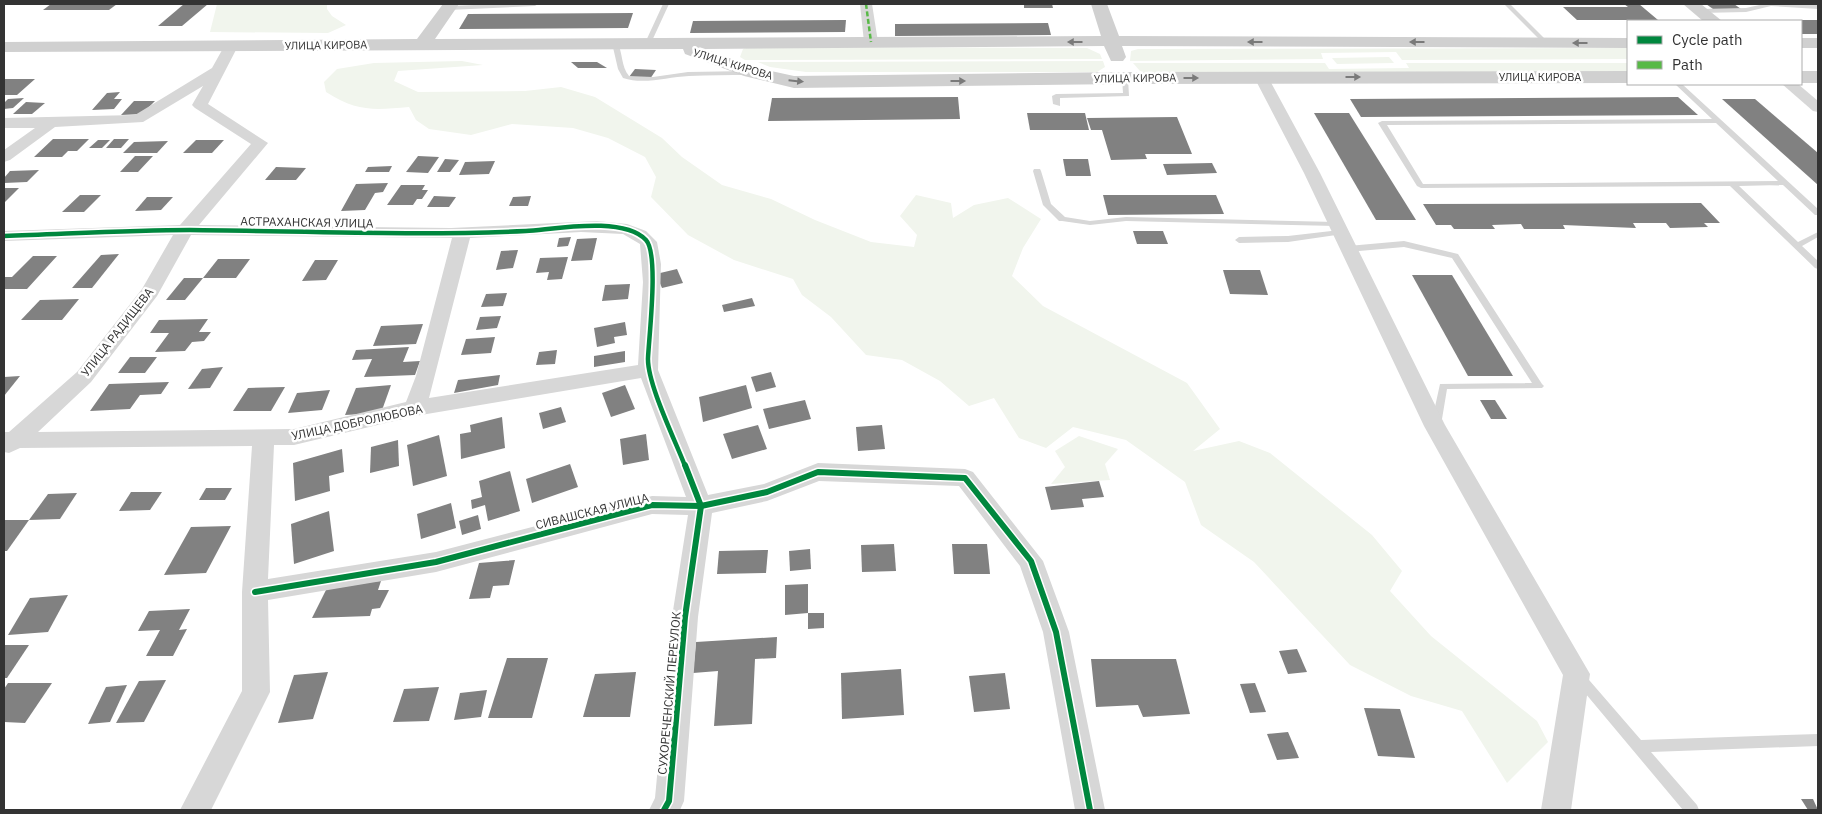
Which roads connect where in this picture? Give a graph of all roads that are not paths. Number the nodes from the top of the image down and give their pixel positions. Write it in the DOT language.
graph roads {
  1 [pos="518,4"];
  2 [pos="535,4"];
  3 [pos="666,4"];
  4 [pos="866,4"];
  5 [pos="1099,4"];
  6 [pos="1507,4"];
  7 [pos="1768,5"];
  8 [pos="449,6"];
  9 [pos="1818,6"];
  10 [pos="1701,12"];
  11 [pos="1111,41"];
  12 [pos="871,42"];
  13 [pos="1546,42"];
  14 [pos="615,43"];
  15 [pos="648,43"];
  16 [pos="1627,43"];
  17 [pos="1802,43"];
  18 [pos="1818,43"];
  19 [pos="423,44"];
  20 [pos="232,46"];
  21 [pos="4,47"];
  22 [pos="219,70"];
  23 [pos="758,73"];
  24 [pos="1627,77"];
  25 [pos="1802,77"];
  26 [pos="1818,77"];
  27 [pos="1261,78"];
  28 [pos="1679,85"];
  29 [pos="1790,85"];
  30 [pos="1127,92"];
  31 [pos="1057,104"];
  32 [pos="1818,108"];
  33 [pos="1718,120"];
  34 [pos="4,123"];
  35 [pos="51,123"];
  36 [pos="4,156"];
  37 [pos="1037,171"];
  38 [pos="1732,183"];
  39 [pos="1785,183"];
  40 [pos="1818,213"];
  41 [pos="610,226"];
  42 [pos="185,230"];
  43 [pos="462,234"];
  44 [pos="1818,234"];
  45 [pos="1341,235"];
  46 [pos="4,236"];
  47 [pos="1239,240"];
  48 [pos="1797,246"];
  49 [pos="1818,266"];
  50 [pos="648,370"];
  51 [pos="415,408"];
  52 [pos="1436,426"];
  53 [pos="263,438"];
  54 [pos="7,444"];
  55 [pos="701,506"];
  56 [pos="255,592"];
  57 [pos="1577,674"];
  58 [pos="1818,740"];
  59 [pos="1636,746"];
  60 [pos="195,810"];
  61 [pos="664,810"];
  62 [pos="1090,810"];
  63 [pos="1556,810"];
  64 [pos="1692,810"];
  1 -- 2 [label="lane"];
  1 -- 8 [label="lane"];
  3 -- 15 [label="lane"];
  4 -- 12 [label="street"];
  5 -- 11 [label="main road"];
  6 -- 13 [label="lane"];
  7 -- 9 [label="lane"];
  7 -- 10 [label="lane"];
  8 -- 19 [label="main road"];
  11 -- 12 [label="main road, УЛИЦА КИРОВА, one-way"];
  13 -- 11 [label="main road, УЛИЦА КИРОВА, one-way"];
  11 -- 30 [label="main road"];
  12 -- 15 [label="main road, УЛИЦА КИРОВА"];
  16 -- 13 [label="main road, УЛИЦА КИРОВА, one-way"];
  14 -- 15 [label="main road, УЛИЦА КИРОВА"];
  14 -- 19 [label="main road, УЛИЦА КИРОВА"];
  14 -- 23 [label="lane"];
  15 -- 23 [label="main road, УЛИЦА КИРОВА"];
  17 -- 18 [label="main road"];
  19 -- 20 [label="main road, УЛИЦА КИРОВА"];
  20 -- 21 [label="main road, УЛИЦА КИРОВА"];
  20 -- 22 [label="street, УЛИЦА РАДИЩЕВА"];
  22 -- 35 [label="street"];
  22 -- 42 [label="street, УЛИЦА РАДИЩЕВА"];
  23 -- 30 [label="main road, УЛИЦА КИРОВА, one-way"];
  27 -- 24 [label="main road, УЛИЦА КИРОВА, one-way"];
  25 -- 26 [label="main road"];
  30 -- 27 [label="main road, УЛИЦА КИРОВА, one-way"];
  27 -- 45 [label="street"];
  28 -- 33 [label="lane"];
  29 -- 32 [label="street"];
  30 -- 31 [label="lane"];
  33 -- 38 [label="lane"];
  33 -- 39 [label="lane"];
  34 -- 35 [label="street"];
  35 -- 36 [label="street"];
  37 -- 45 [label="lane"];
  38 -- 39 [label="lane"];
  38 -- 48 [label="lane"];
  39 -- 40 [label="lane"];
  41 -- 43 [label="street, АСТРАХАНСКАЯ УЛИЦА"];
  41 -- 50 [label="street, СУХОРЕЧЕНСКИЙ ПЕРЕУЛОК"];
  42 -- 43 [label="street, АСТРАХАНСКАЯ УЛИЦА"];
  42 -- 46 [label="street, АСТРАХАНСКАЯ УЛИЦА"];
  42 -- 54 [label="street, УЛИЦА РАДИЩЕВА"];
  43 -- 51 [label="street"];
  44 -- 48 [label="lane"];
  45 -- 47 [label="lane"];
  45 -- 52 [label="street"];
  45 -- 52 [label="lane"];
  48 -- 49 [label="lane"];
  50 -- 51 [label="street, УЛИЦА ДОБРОЛЮБОВА"];
  50 -- 55 [label="street, СУХОРЕЧЕНСКИЙ ПЕРЕУЛОК"];
  51 -- 53 [label="street, УЛИЦА ДОБРОЛЮБОВА"];
  52 -- 57 [label="street"];
  53 -- 54 [label="street, УЛИЦА ДОБРОЛЮБОВА"];
  53 -- 56 [label="street"];
  55 -- 56 [label="street, СИВАШСКАЯ УЛИЦА"];
  55 -- 61 [label="street, СУХОРЕЧЕНСКИЙ ПЕРЕУЛОК"];
  55 -- 62 [label="street, СИВАШСКАЯ УЛИЦА"];
  56 -- 60 [label="street"];
  57 -- 59 [label="lane"];
  57 -- 63 [label="street"];
  58 -- 59 [label="lane"];
  59 -- 64 [label="lane"];
}
